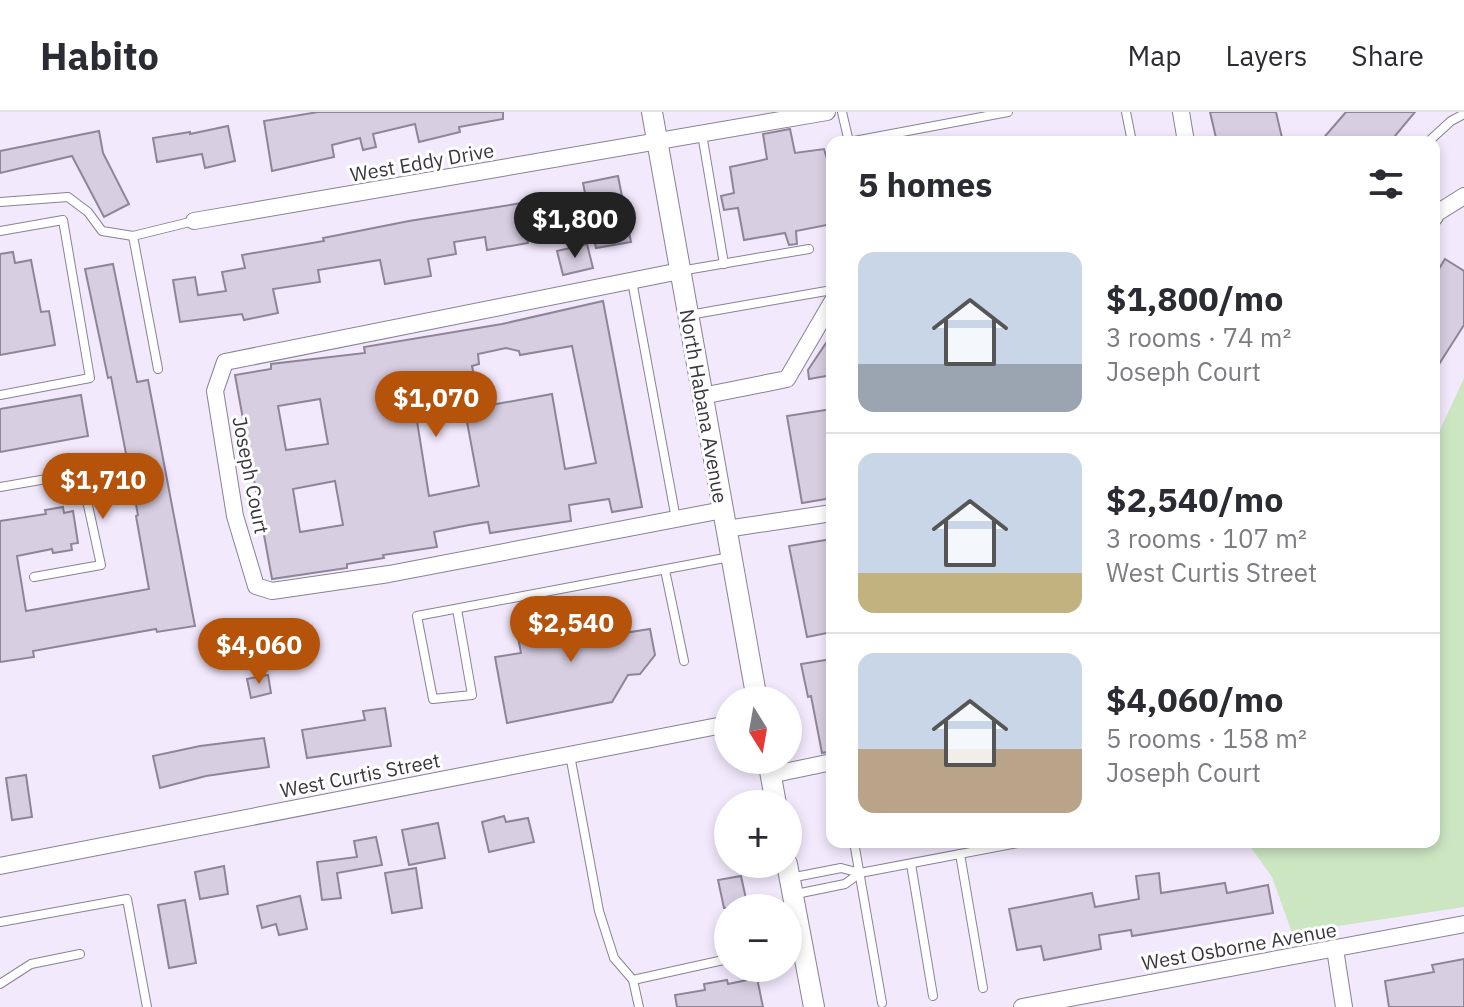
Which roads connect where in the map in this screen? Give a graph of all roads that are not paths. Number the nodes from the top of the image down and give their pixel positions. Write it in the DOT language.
graph roads {
  1 [pos="652,112"];
  2 [pos="827,112"];
  3 [pos="842,112"];
  4 [pos="1008,112"];
  5 [pos="1126,112"];
  6 [pos="1181,112"];
  7 [pos="1464,114"];
  8 [pos="702,134"];
  9 [pos="848,136"];
  10 [pos="881,136"];
  11 [pos="1131,136"];
  12 [pos="1185,136"];
  13 [pos="1435,136"];
  14 [pos="657,142"];
  15 [pos="1464,196"];
  16 [pos="0,202"];
  17 [pos="1440,211"];
  18 [pos="194,221"];
  19 [pos="0,231"];
  20 [pos="133,236"];
  21 [pos="809,249"];
  22 [pos="724,264"];
  23 [pos="680,271"];
  24 [pos="632,280"];
  25 [pos="826,291"];
  26 [pos="826,312"];
  27 [pos="688,315"];
  28 [pos="158,369"];
  29 [pos="0,395"];
  30 [pos="702,396"];
  31 [pos="0,487"];
  32 [pos="826,513"];
  33 [pos="676,519"];
  34 [pos="724,520"];
  35 [pos="731,557"];
  36 [pos="665,570"];
  37 [pos="34,577"];
  38 [pos="457,609"];
  39 [pos="684,661"];
  40 [pos="754,686"];
  41 [pos="714,727"];
  42 [pos="570,755"];
  43 [pos="826,763"];
  44 [pos="802,765"];
  45 [pos="855,848"];
  46 [pos="983,848"];
  47 [pos="960,854"];
  48 [pos="911,864"];
  49 [pos="0,866"];
  50 [pos="860,873"];
  51 [pos="790,879"];
  52 [pos="0,922"];
  53 [pos="1464,924"];
  54 [pos="1335,949"];
  55 [pos="80,954"];
  56 [pos="714,962"];
  57 [pos="802,967"];
  58 [pos="633,980"];
  59 [pos="0,984"];
  60 [pos="983,988"];
  61 [pos="933,996"];
  62 [pos="882,1003"];
  63 [pos="147,1007"];
  64 [pos="639,1007"];
  65 [pos="814,1007"];
  66 [pos="1022,1007"];
  67 [pos="1344,1007"];
  1 -- 14 [label="street, North Habana Avenue"];
  2 -- 8 [label="street, West Eddy Drive"];
  3 -- 9 [label="lane"];
  4 -- 10 [label="lane"];
  5 -- 11 [label="lane"];
  6 -- 12 [label="street"];
  7 -- 13 [label="lane"];
  8 -- 14 [label="street, West Eddy Drive"];
  8 -- 22 [label="lane"];
  14 -- 18 [label="street, West Eddy Drive"];
  14 -- 23 [label="street, North Habana Avenue"];
  15 -- 17 [label="street"];
  16 -- 20 [label="lane"];
  18 -- 20 [label="lane"];
  19 -- 29 [label="lane"];
  20 -- 28 [label="lane"];
  21 -- 22 [label="lane"];
  22 -- 23 [label="lane"];
  23 -- 24 [label="street, Joseph Court"];
  23 -- 27 [label="street, North Habana Avenue"];
  24 -- 33 [label="lane"];
  24 -- 33 [label="street, Joseph Court"];
  25 -- 27 [label="lane"];
  26 -- 30 [label="street"];
  27 -- 30 [label="street, North Habana Avenue"];
  30 -- 34 [label="street, North Habana Avenue"];
  31 -- 37 [label="lane"];
  32 -- 34 [label="street, Joseph Court"];
  33 -- 34 [label="street, Joseph Court"];
  34 -- 35 [label="street, North Habana Avenue"];
  35 -- 36 [label="lane"];
  35 -- 40 [label="street, North Habana Avenue"];
  36 -- 38 [label="lane"];
  36 -- 39 [label="lane"];
  38 -- 38 [label="lane"];
  41 -- 42 [label="street, West Curtis Street"];
  42 -- 49 [label="street, West Curtis Street"];
  42 -- 58 [label="lane"];
  43 -- 44 [label="street"];
  45 -- 50 [label="lane"];
  46 -- 47 [label="lane"];
  47 -- 48 [label="lane"];
  47 -- 60 [label="lane"];
  48 -- 50 [label="lane"];
  48 -- 61 [label="lane"];
  50 -- 51 [label="lane"];
  50 -- 51 [label="lane"];
  50 -- 62 [label="lane"];
  52 -- 63 [label="lane"];
  53 -- 54 [label="street, West Osborne Avenue"];
  54 -- 66 [label="street, West Osborne Avenue"];
  54 -- 67 [label="street"];
  55 -- 59 [label="lane"];
  56 -- 58 [label="lane"];
  57 -- 65 [label="street"];
  58 -- 64 [label="lane"];
}
